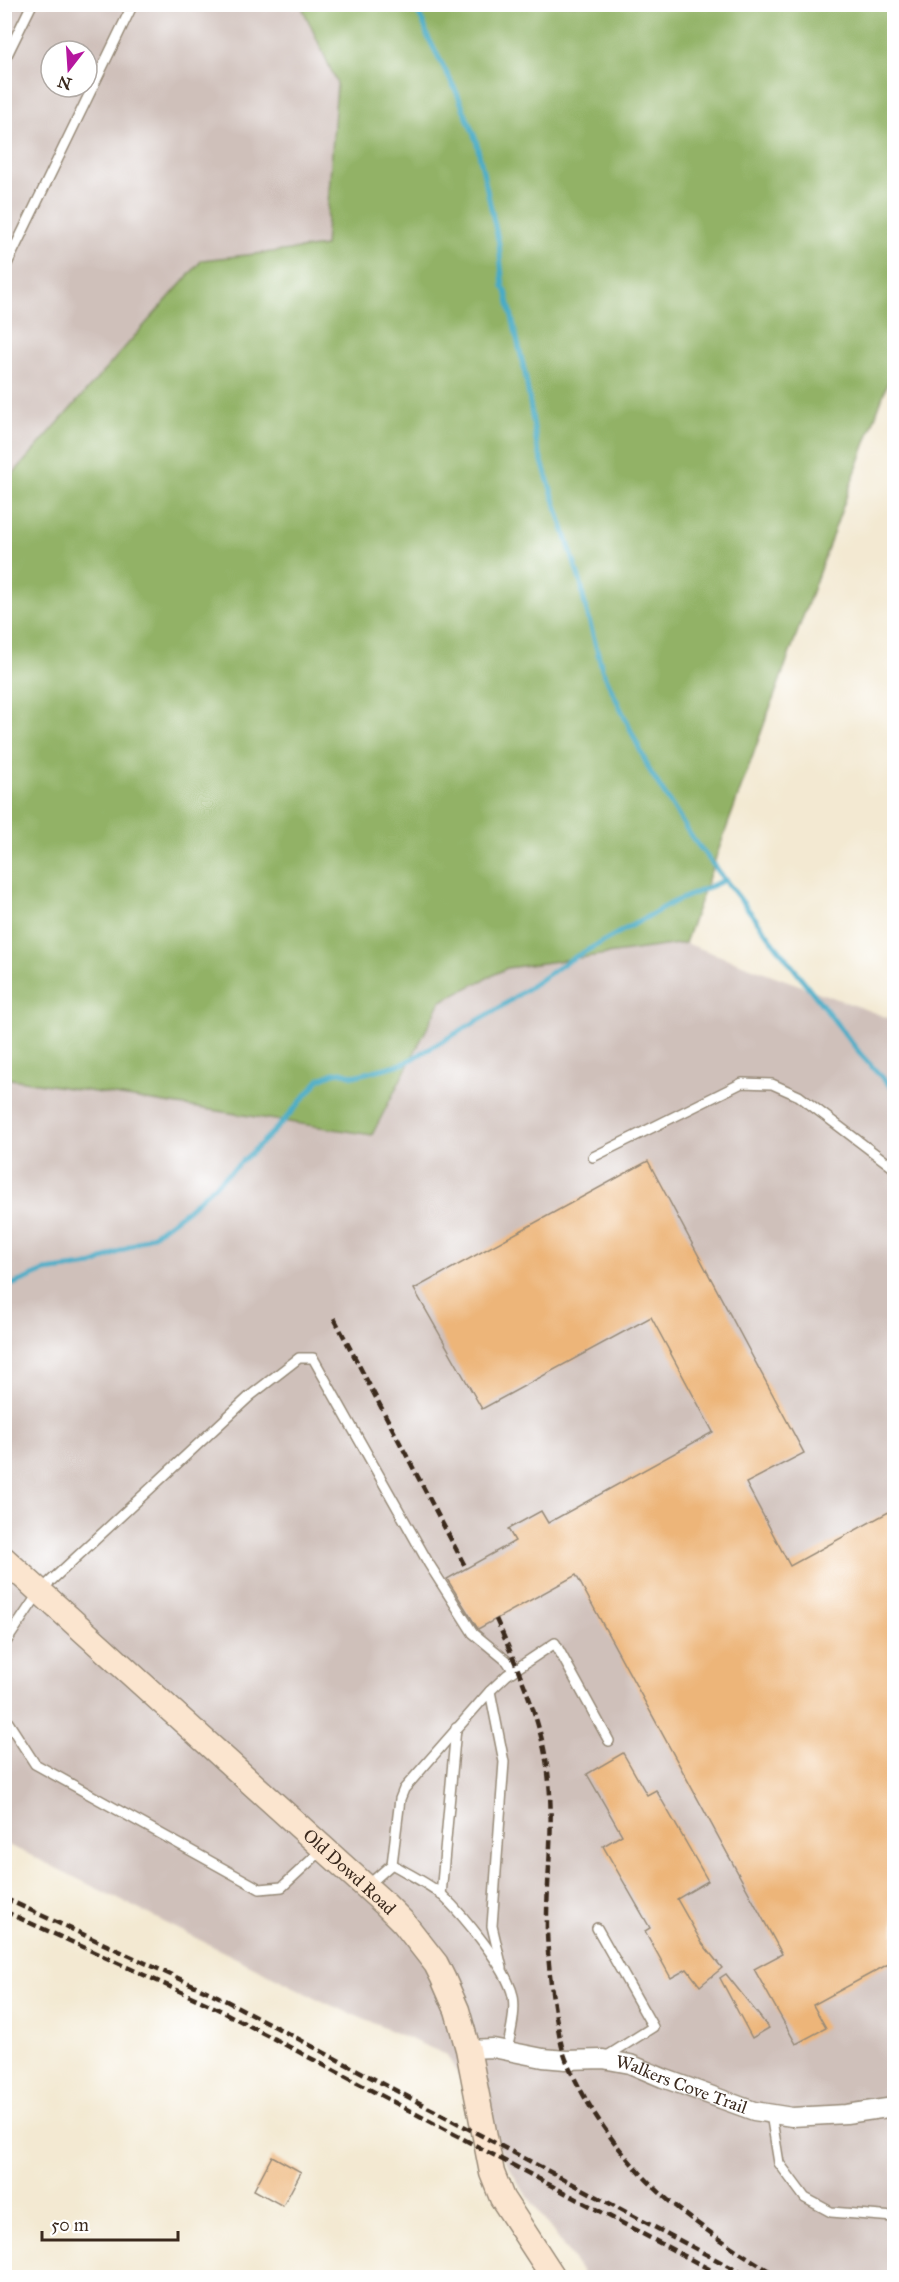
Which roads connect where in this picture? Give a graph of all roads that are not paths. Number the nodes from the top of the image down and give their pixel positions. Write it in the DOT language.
graph roads {
  1 [pos="32,4"];
  2 [pos="133,4"];
  3 [pos="4,61"];
  4 [pos="4,270"];
  5 [pos="593,1157"];
  6 [pos="894,1168"];
  7 [pos="4,1559"];
  8 [pos="40,1591"];
  9 [pos="4,1645"];
  10 [pos="513,1670"];
  11 [pos="490,1691"];
  12 [pos="4,1716"];
  13 [pos="456,1728"];
  14 [pos="609,1741"];
  15 [pos="324,1848"];
  16 [pos="392,1864"];
  17 [pos="366,1887"];
  18 [pos="441,1894"];
  19 [pos="597,1928"];
  20 [pos="502,1968"];
  21 [pos="468,2049"];
  22 [pos="507,2051"];
  23 [pos="603,2059"];
  24 [pos="894,2107"];
  25 [pos="771,2114"];
  26 [pos="894,2207"];
  27 [pos="877,2215"];
  28 [pos="894,2217"];
  29 [pos="554,2277"];
  1 -- 3 [label="lane"];
  2 -- 4 [label="lane"];
  5 -- 6 [label="lane"];
  7 -- 8 [label="street, Old Dowd Road"];
  8 -- 9 [label="lane"];
  8 -- 10 [label="lane"];
  8 -- 15 [label="street, Old Dowd Road"];
  10 -- 11 [label="lane"];
  10 -- 14 [label="lane"];
  11 -- 13 [label="lane"];
  11 -- 20 [label="lane"];
  12 -- 15 [label="lane"];
  13 -- 16 [label="lane"];
  13 -- 18 [label="lane"];
  15 -- 17 [label="street, Old Dowd Road"];
  16 -- 17 [label="lane"];
  16 -- 18 [label="lane"];
  17 -- 21 [label="street, Old Dowd Road"];
  18 -- 20 [label="lane"];
  19 -- 23 [label="lane"];
  20 -- 22 [label="lane"];
  21 -- 22 [label="street, Walkers Cove Trail"];
  21 -- 29 [label="street, Old Dowd Road"];
  22 -- 23 [label="street, Walkers Cove Trail"];
  23 -- 25 [label="street, Walkers Cove Trail"];
  24 -- 25 [label="street, Walkers Cove Trail"];
  25 -- 27 [label="lane"];
  26 -- 27 [label="lane"];
  27 -- 28 [label="lane"];
}
